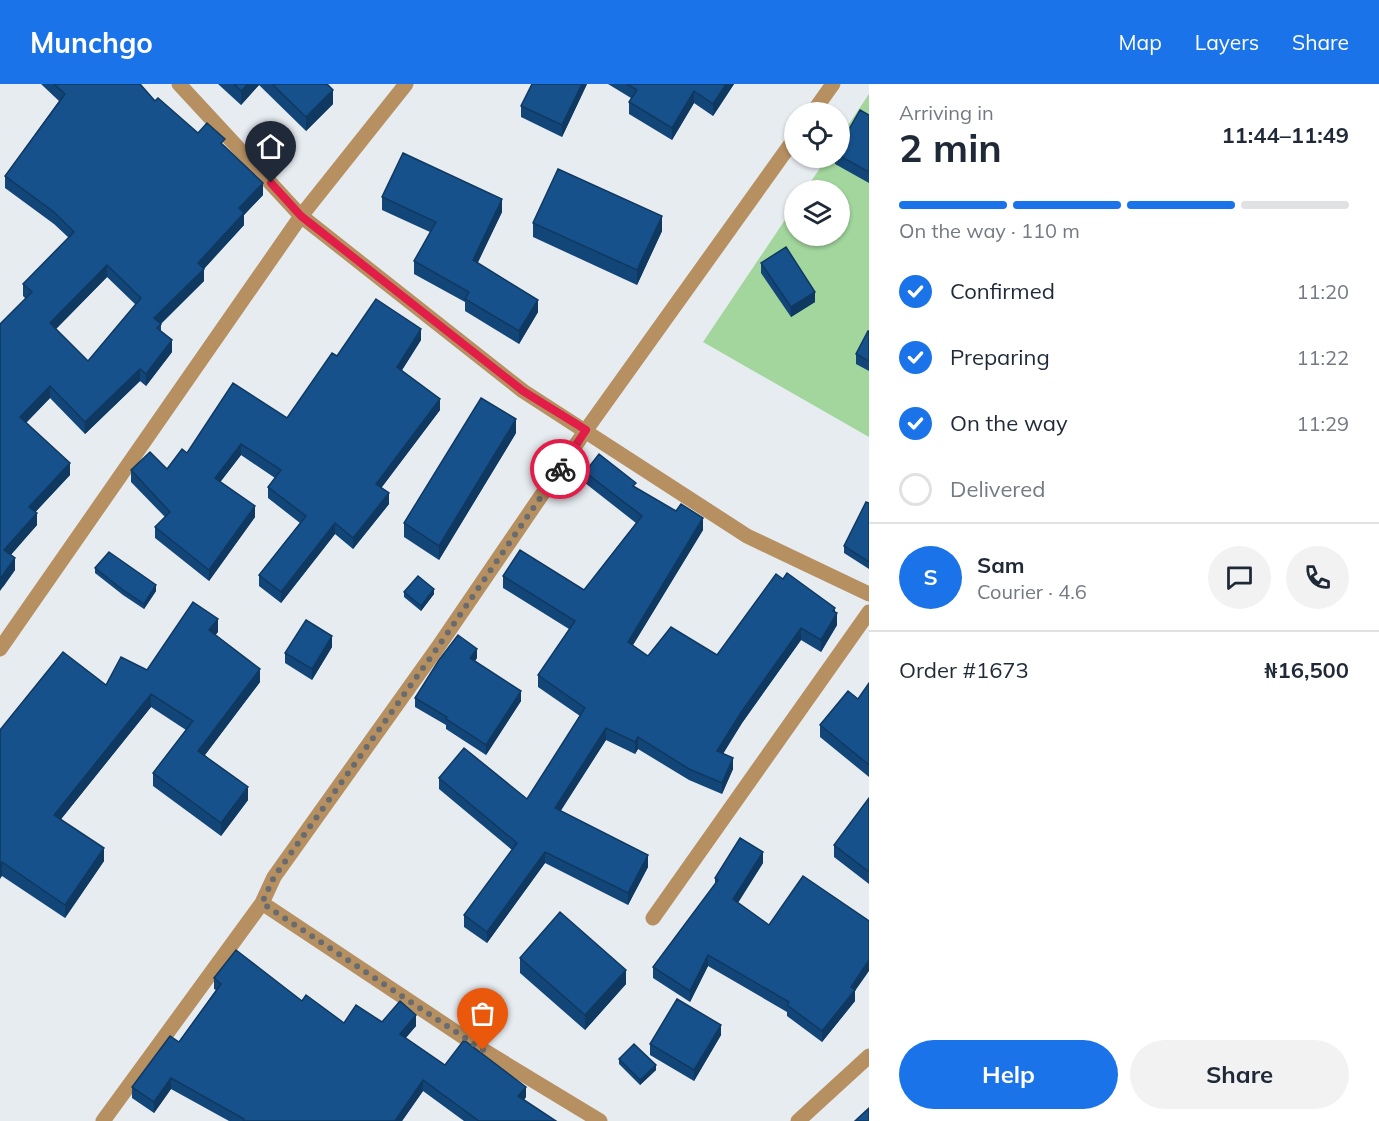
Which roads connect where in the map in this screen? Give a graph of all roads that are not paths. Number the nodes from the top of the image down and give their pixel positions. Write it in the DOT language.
graph roads {
  1 [pos="179,84"];
  2 [pos="406,84"];
  3 [pos="833,84"];
  4 [pos="820,102"];
  5 [pos="784,153"];
  6 [pos="301,216"];
  7 [pos="586,430"];
  8 [pos="869,594"];
  9 [pos="869,612"];
  10 [pos="0,649"];
  11 [pos="262,903"];
  12 [pos="653,918"];
  13 [pos="869,1056"];
  14 [pos="103,1121"];
  15 [pos="600,1121"];
  16 [pos="798,1121"];
  1 -- 6 [label="street"];
  2 -- 6 [label="street"];
  3 -- 4 [label="street"];
  5 -- 7 [label="street"];
  6 -- 7 [label="street"];
  6 -- 10 [label="street"];
  7 -- 8 [label="street"];
  7 -- 11 [label="street"];
  9 -- 12 [label="street"];
  11 -- 14 [label="street"];
  11 -- 15 [label="street"];
  13 -- 16 [label="street"];
}
